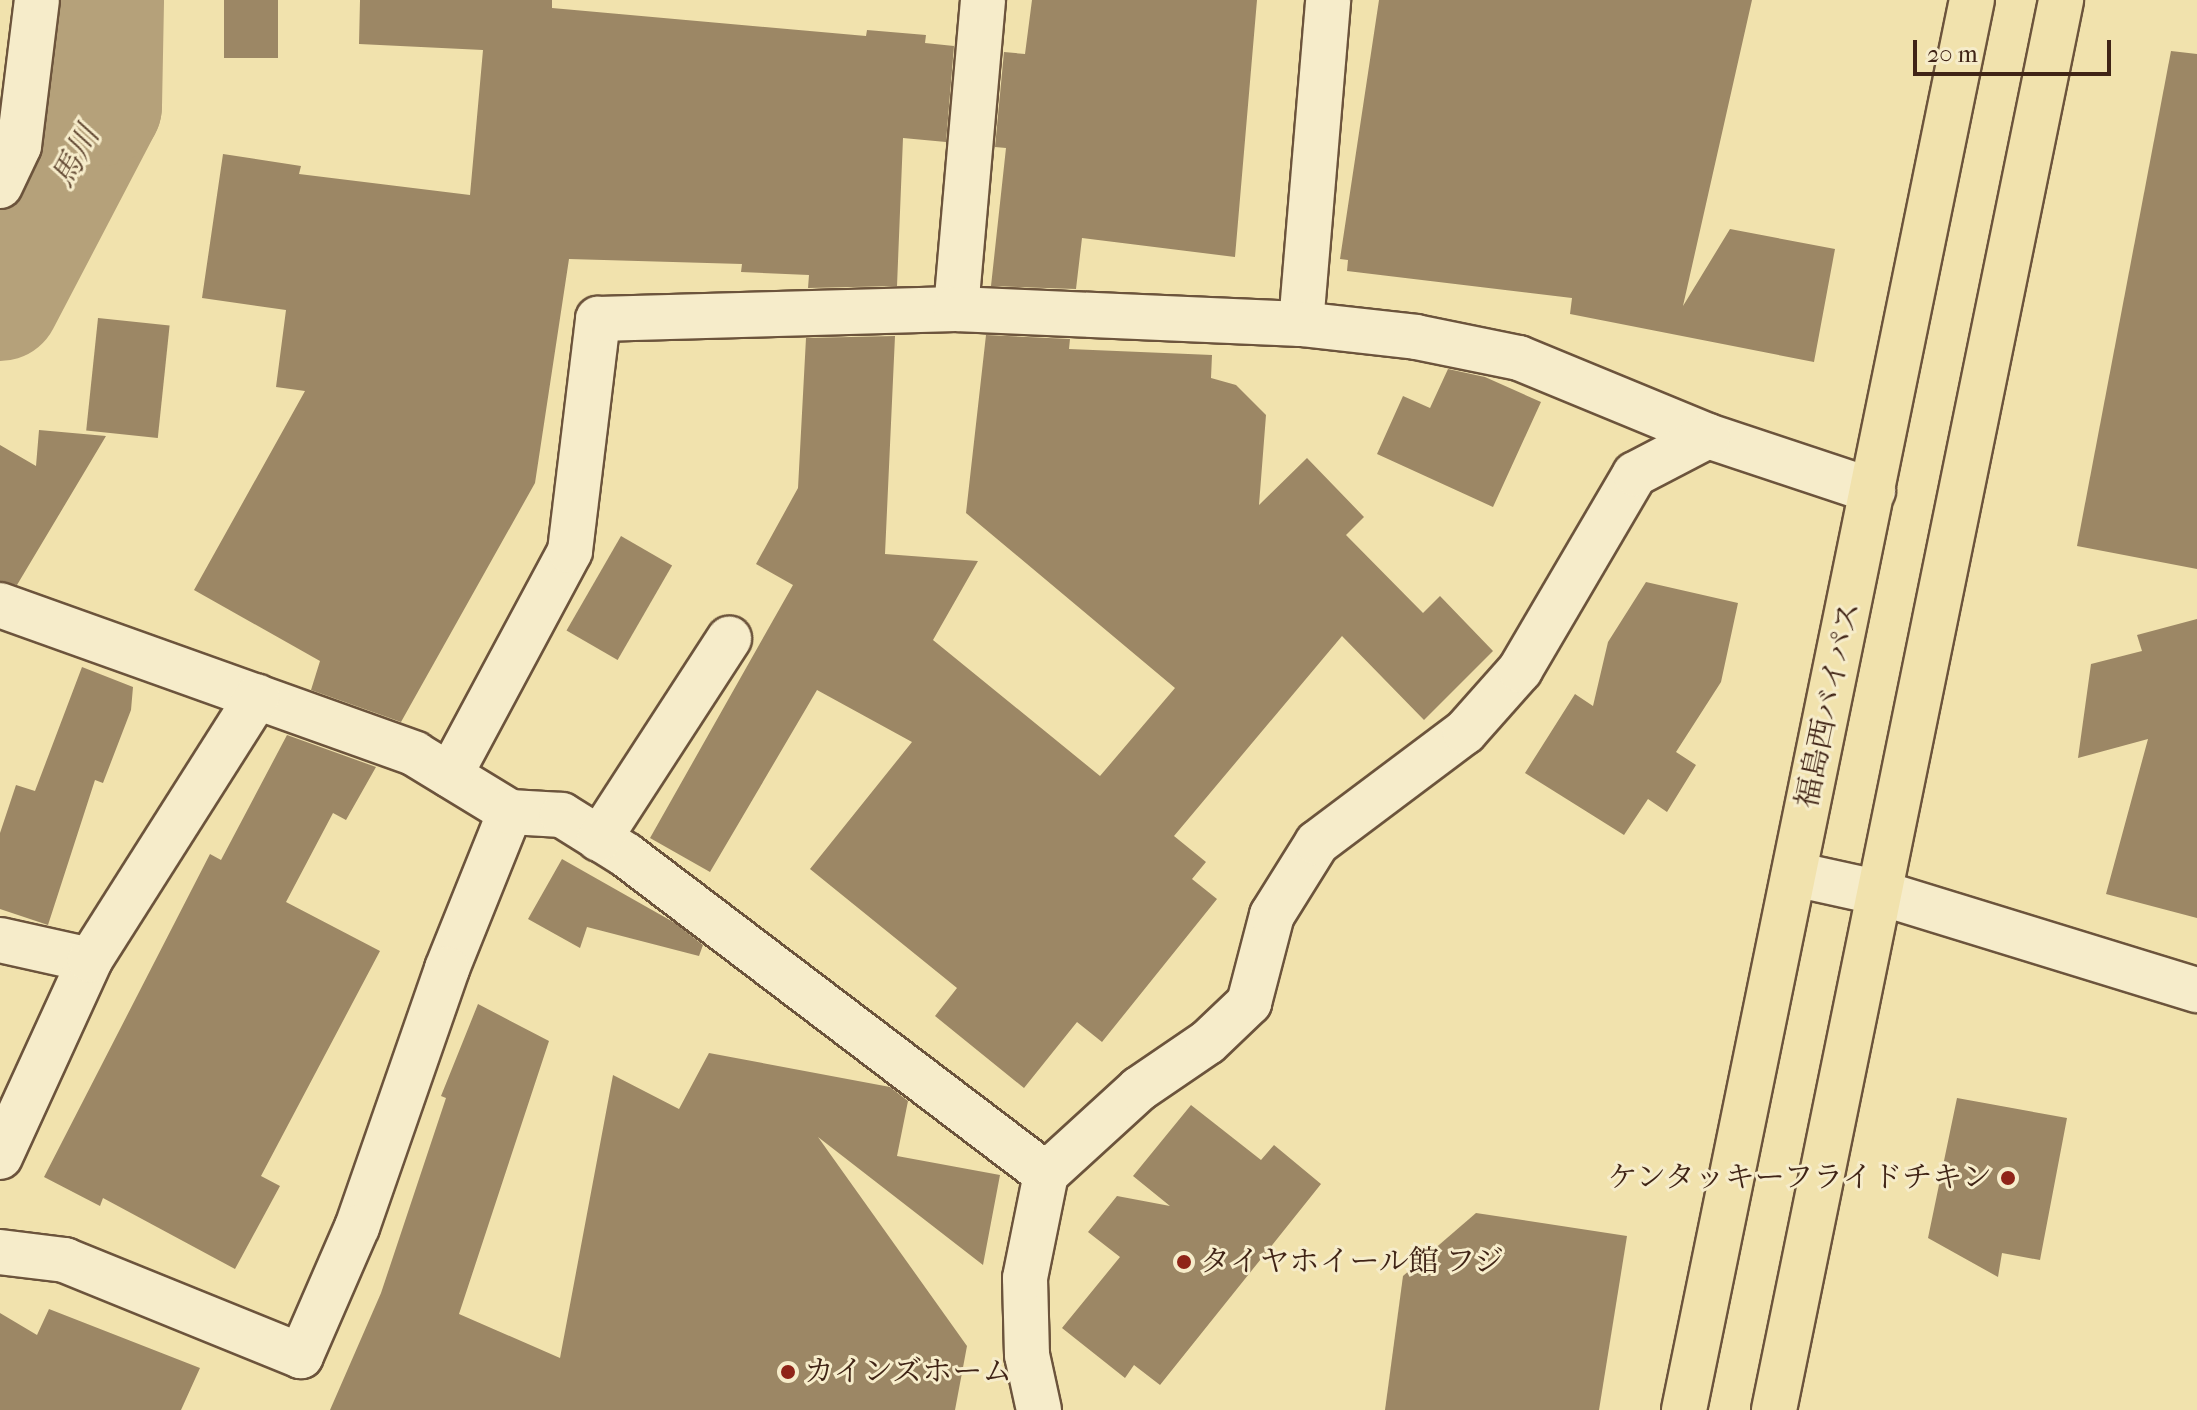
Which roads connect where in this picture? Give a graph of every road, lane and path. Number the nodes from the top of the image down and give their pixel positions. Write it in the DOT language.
graph roads {
  1 [pos="37,0"];
  2 [pos="983,0"];
  3 [pos="1328,0"];
  4 [pos="1972,0"];
  5 [pos="2061,0"];
  6 [pos="0,186"];
  7 [pos="956,309"];
  8 [pos="1301,324"];
  9 [pos="1708,436"];
  10 [pos="1873,491"];
  11 [pos="0,605"];
  12 [pos="729,639"];
  13 [pos="257,697"];
  14 [pos="450,775"];
  15 [pos="510,812"];
  16 [pos="599,839"];
  17 [pos="1794,874"];
  18 [pos="1881,893"];
  19 [pos="0,940"];
  20 [pos="90,960"];
  21 [pos="2197,990"];
  22 [pos="0,1157"];
  23 [pos="1046,1174"];
  24 [pos="0,1252"];
  25 [pos="1039,1410"];
  26 [pos="1684,1410"];
  27 [pos="1774,1410"];
  1 -- 6 [label="street"];
  2 -- 7 [label="street"];
  3 -- 8 [label="street"];
  4 -- 10 [label="highway, 福島西バイパス"];
  5 -- 18 [label="highway"];
  7 -- 8 [label="street"];
  7 -- 14 [label="street"];
  8 -- 9 [label="street"];
  9 -- 10 [label="street"];
  9 -- 23 [label="street"];
  10 -- 17 [label="highway, 福島西バイパス"];
  11 -- 13 [label="street"];
  12 -- 16 [label="street"];
  13 -- 14 [label="street"];
  13 -- 20 [label="street"];
  14 -- 15 [label="street"];
  15 -- 16 [label="street"];
  15 -- 24 [label="street"];
  16 -- 23 [label="street"];
  17 -- 18 [label="street"];
  17 -- 26 [label="highway, 福島西バイパス"];
  18 -- 21 [label="street"];
  18 -- 27 [label="highway"];
  19 -- 20 [label="street"];
  20 -- 22 [label="street"];
  23 -- 25 [label="street"];
}
